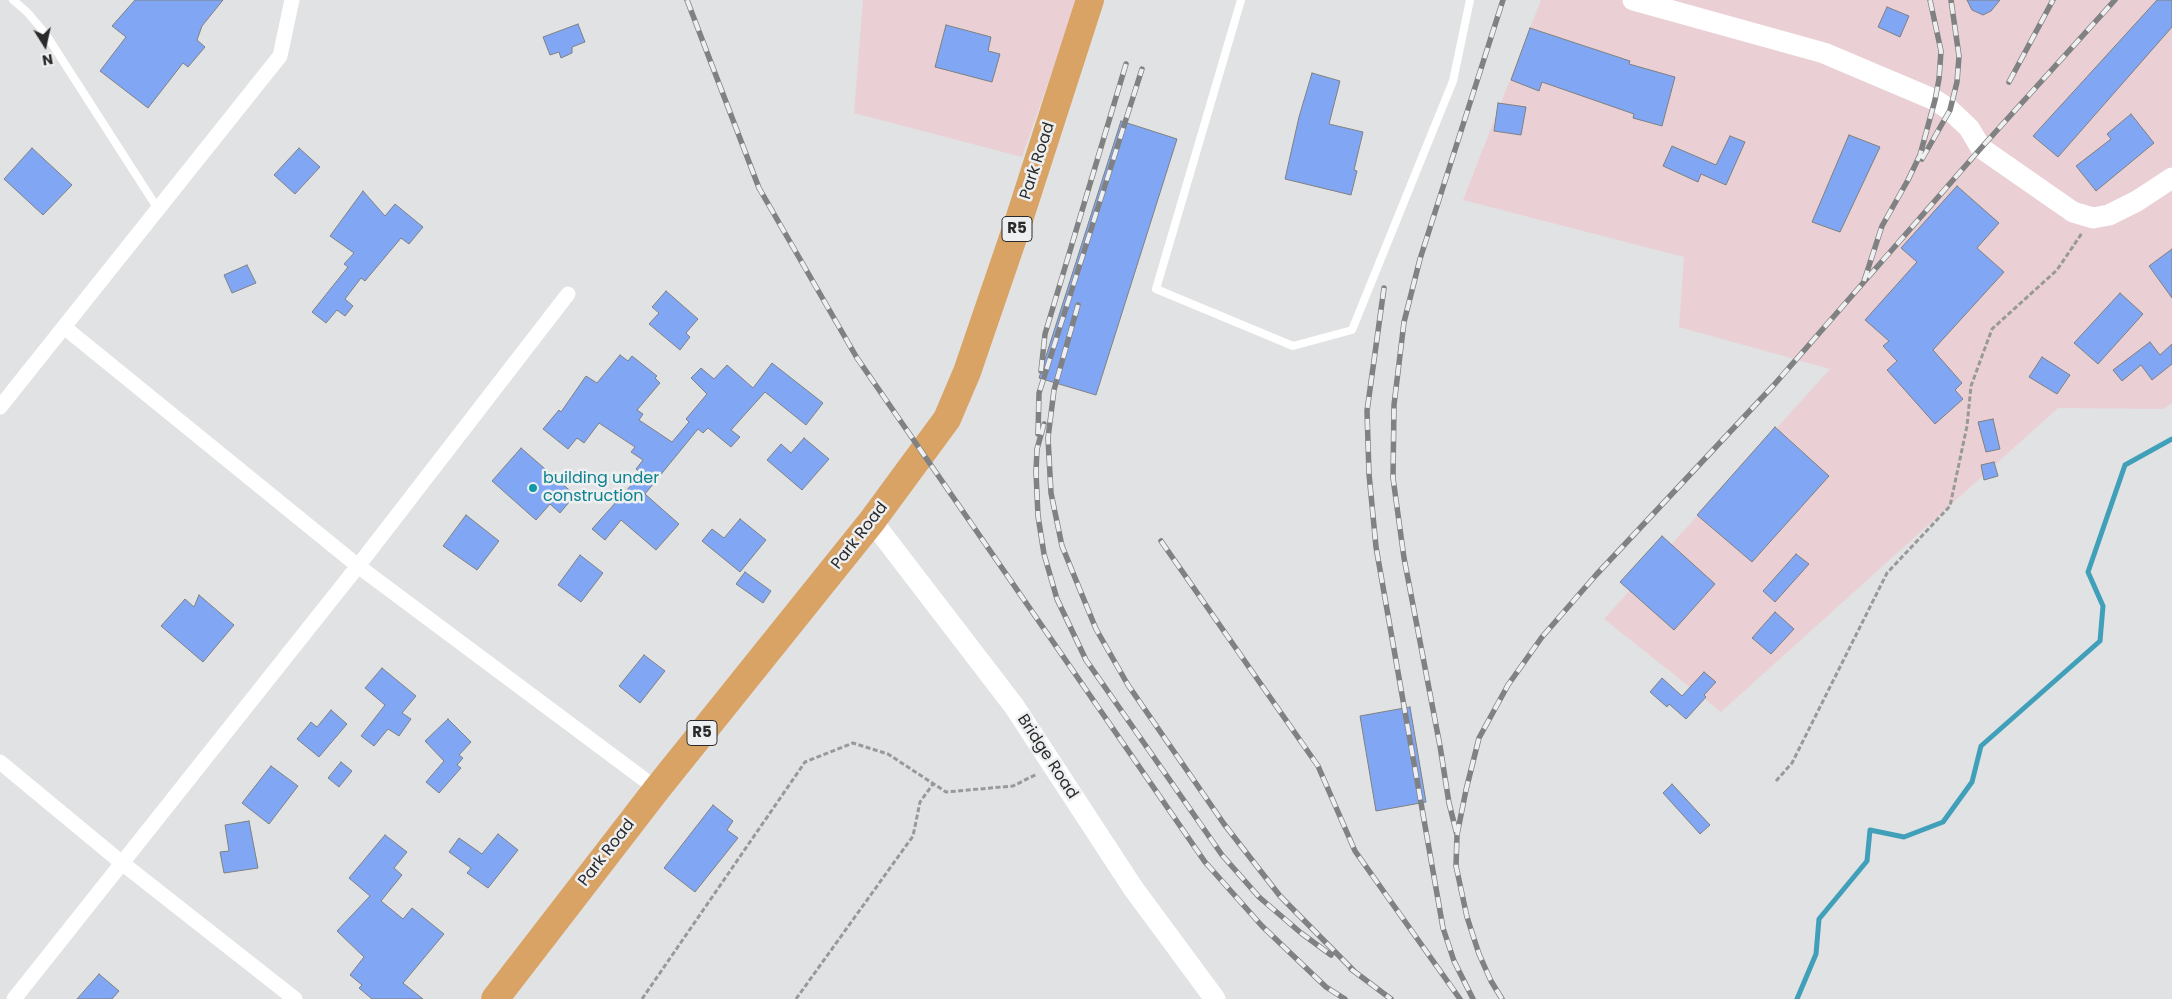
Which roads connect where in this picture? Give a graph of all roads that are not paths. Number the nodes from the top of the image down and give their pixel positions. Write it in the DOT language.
graph roads {
  1 [pos="13,0"];
  2 [pos="292,0"];
  3 [pos="1090,0"];
  4 [pos="1241,0"];
  5 [pos="1470,0"];
  6 [pos="1633,0"];
  7 [pos="1685,7"];
  8 [pos="2172,178"];
  9 [pos="158,209"];
  10 [pos="568,294"];
  11 [pos="64,327"];
  12 [pos="0,407"];
  13 [pos="872,521"];
  14 [pos="358,566"];
  15 [pos="0,762"];
  16 [pos="657,789"];
  17 [pos="122,863"];
  18 [pos="14,999"];
  19 [pos="295,999"];
  20 [pos="495,999"];
  21 [pos="1215,999"];
  1 -- 9 [label="lane"];
  2 -- 9 [label="street"];
  3 -- 13 [label="highway, Park Road / R5"];
  4 -- 5 [label="lane"];
  6 -- 7 [label="street"];
  7 -- 8 [label="street"];
  9 -- 11 [label="street"];
  10 -- 14 [label="street"];
  11 -- 12 [label="street"];
  11 -- 14 [label="street"];
  13 -- 16 [label="highway, Park Road / R5"];
  13 -- 21 [label="street, Bridge Road"];
  14 -- 16 [label="street"];
  14 -- 17 [label="street"];
  15 -- 17 [label="street"];
  16 -- 20 [label="highway, Park Road / R5"];
  17 -- 18 [label="street"];
  17 -- 19 [label="street"];
}
